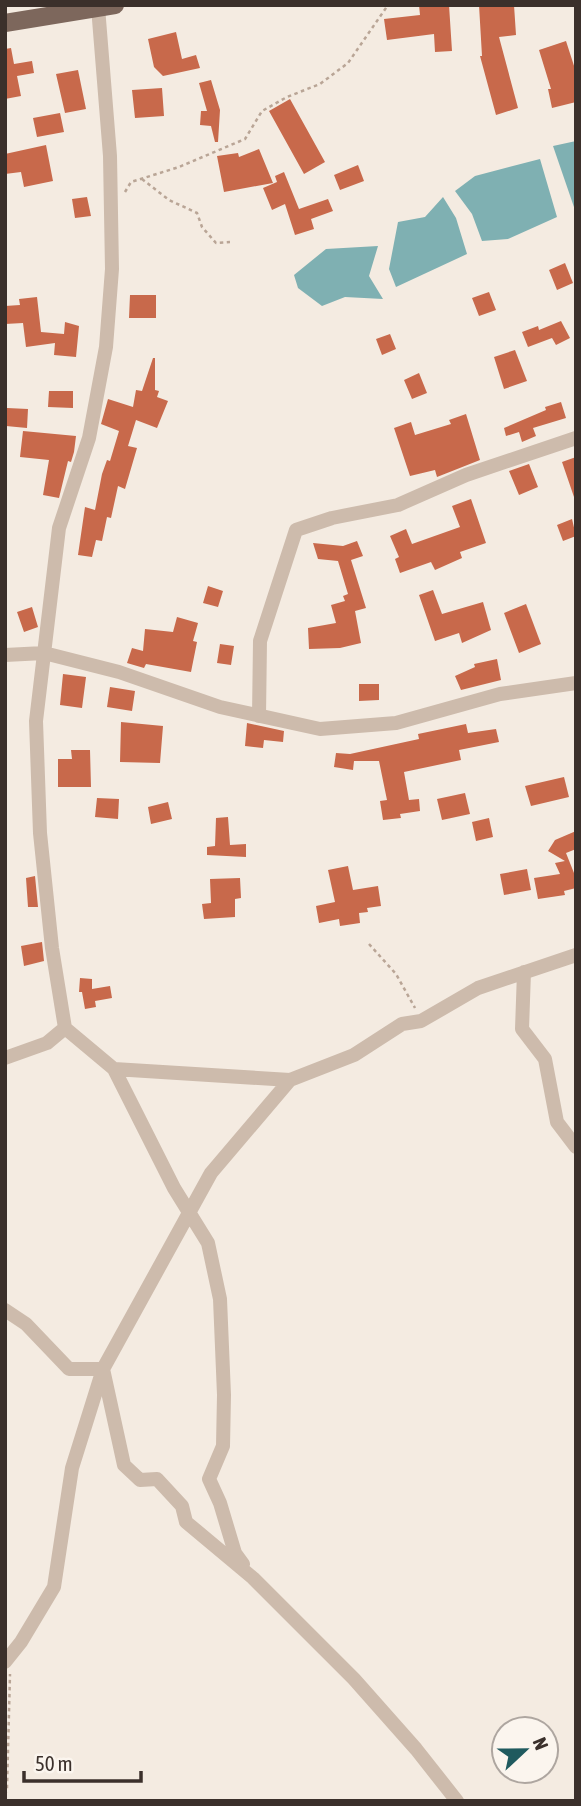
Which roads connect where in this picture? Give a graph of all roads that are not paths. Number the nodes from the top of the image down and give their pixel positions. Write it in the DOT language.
graph roads {
  1 [pos="107,6"];
  2 [pos="5,23"];
  3 [pos="576,438"];
  4 [pos="44,653"];
  5 [pos="5,654"];
  6 [pos="576,683"];
  7 [pos="259,716"];
  8 [pos="576,955"];
  9 [pos="524,972"];
  10 [pos="65,1028"];
  11 [pos="5,1058"];
  12 [pos="114,1069"];
  13 [pos="290,1080"];
  14 [pos="576,1147"];
  15 [pos="190,1213"];
  16 [pos="5,1310"];
  17 [pos="103,1369"];
  18 [pos="253,1578"];
  19 [pos="8,1660"];
  20 [pos="457,1801"];
  1 -- 2 [label="main road"];
  1 -- 4 [label="street"];
  3 -- 7 [label="street"];
  4 -- 5 [label="street"];
  4 -- 7 [label="street"];
  4 -- 10 [label="street"];
  6 -- 7 [label="street"];
  8 -- 9 [label="street"];
  9 -- 13 [label="street"];
  9 -- 14 [label="street"];
  10 -- 11 [label="street"];
  10 -- 12 [label="street"];
  12 -- 13 [label="street"];
  12 -- 15 [label="street"];
  13 -- 15 [label="street"];
  15 -- 17 [label="street"];
  15 -- 18 [label="street"];
  16 -- 17 [label="street"];
  17 -- 18 [label="street"];
  17 -- 19 [label="street"];
  18 -- 20 [label="street"];
}
